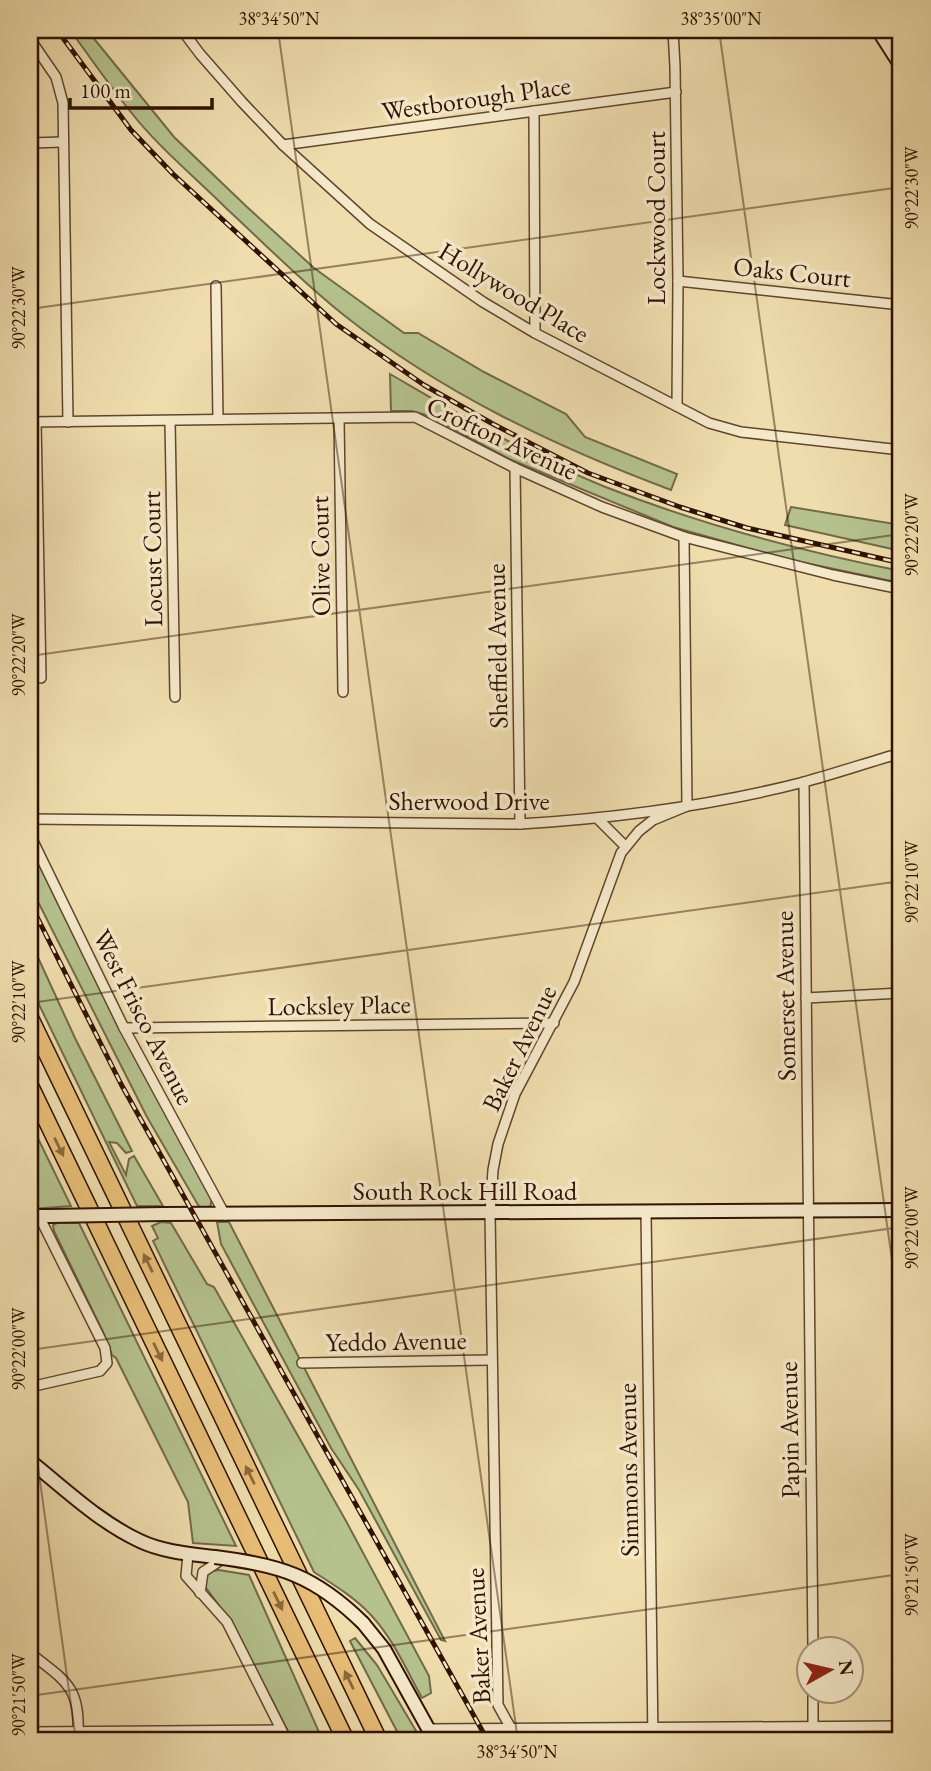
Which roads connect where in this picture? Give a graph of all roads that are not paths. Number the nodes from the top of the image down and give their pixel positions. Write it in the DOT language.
graph roads {
  1 [pos="182,30"];
  2 [pos="673,30"];
  3 [pos="878,30"];
  4 [pos="30,39"];
  5 [pos="901,66"];
  6 [pos="676,92"];
  7 [pos="534,111"];
  8 [pos="63,142"];
  9 [pos="30,143"];
  10 [pos="283,145"];
  11 [pos="678,281"];
  12 [pos="216,286"];
  13 [pos="901,305"];
  14 [pos="535,333"];
  15 [pos="677,406"];
  16 [pos="218,419"];
  17 [pos="339,419"];
  18 [pos="170,421"];
  19 [pos="33,422"];
  20 [pos="68,422"];
  21 [pos="901,450"];
  22 [pos="515,468"];
  23 [pos="684,537"];
  24 [pos="901,589"];
  25 [pos="41,678"];
  26 [pos="342,692"];
  27 [pos="176,696"];
  28 [pos="901,753"];
  29 [pos="804,782"];
  30 [pos="687,806"];
  31 [pos="597,818"];
  32 [pos="30,819"];
  33 [pos="520,824"];
  34 [pos="30,835"];
  35 [pos="625,846"];
  36 [pos="901,993"];
  37 [pos="806,998"];
  38 [pos="30,1018"];
  39 [pos="554,1023"];
  40 [pos="124,1028"];
  41 [pos="30,1086"];
  42 [pos="901,1210"];
  43 [pos="808,1211"];
  44 [pos="646,1212"];
  45 [pos="490,1214"];
  46 [pos="39,1216"];
  47 [pos="225,1216"];
  48 [pos="491,1360"];
  49 [pos="302,1363"];
  50 [pos="30,1387"];
  51 [pos="30,1461"];
  52 [pos="188,1554"];
  53 [pos="220,1557"];
  54 [pos="200,1593"];
  55 [pos="813,1634"];
  56 [pos="30,1653"];
  57 [pos="813,1704"];
  58 [pos="813,1726"];
  59 [pos="901,1726"];
  60 [pos="653,1727"];
  61 [pos="428,1729"];
  62 [pos="510,1729"];
  63 [pos="281,1730"];
  64 [pos="78,1732"];
  65 [pos="30,1733"];
  66 [pos="118,1737"];
  67 [pos="287,1741"];
  68 [pos="345,1741"];
  69 [pos="379,1741"];
  70 [pos="435,1741"];
  71 [pos="517,1741"];
  72 [pos="653,1741"];
  1 -- 10 [label="street, Hollywood Place"];
  2 -- 6 [label="street, Lockwood Court"];
  3 -- 5 [label="street"];
  4 -- 8 [label="street"];
  6 -- 7 [label="street, Westborough Place"];
  6 -- 11 [label="street, Lockwood Court"];
  7 -- 10 [label="street, Westborough Place"];
  7 -- 14 [label="street"];
  8 -- 9 [label="street"];
  8 -- 20 [label="street"];
  10 -- 14 [label="street, Hollywood Place"];
  11 -- 13 [label="street, Oaks Court"];
  11 -- 15 [label="street, Lockwood Court"];
  12 -- 16 [label="street"];
  14 -- 15 [label="street, Hollywood Place"];
  15 -- 21 [label="street, Hollywood Place"];
  16 -- 17 [label="street, Crofton Avenue"];
  16 -- 18 [label="street, Crofton Avenue"];
  17 -- 22 [label="street, Crofton Avenue"];
  17 -- 26 [label="street, Olive Court"];
  18 -- 20 [label="street, Crofton Avenue"];
  18 -- 27 [label="street, Locust Court"];
  19 -- 20 [label="street, Crofton Avenue"];
  19 -- 25 [label="street"];
  22 -- 23 [label="street, Crofton Avenue"];
  22 -- 33 [label="street, Sheffield Avenue"];
  23 -- 24 [label="street, Crofton Avenue"];
  23 -- 30 [label="street"];
  28 -- 29 [label="street, Sherwood Drive"];
  29 -- 30 [label="street, Sherwood Drive"];
  29 -- 37 [label="street, Somerset Avenue"];
  30 -- 31 [label="street, Sherwood Drive"];
  30 -- 35 [label="street, Baker Avenue"];
  31 -- 33 [label="street, Sherwood Drive"];
  31 -- 35 [label="street"];
  32 -- 33 [label="street, Sherwood Drive"];
  34 -- 40 [label="street, West Frisco Avenue"];
  35 -- 39 [label="street, Baker Avenue"];
  36 -- 37 [label="street"];
  37 -- 43 [label="street, Somerset Avenue"];
  69 -- 38 [label="highway, one-way"];
  39 -- 40 [label="street, Locksley Place"];
  39 -- 45 [label="street, Baker Avenue"];
  40 -- 47 [label="street, West Frisco Avenue"];
  41 -- 68 [label="highway, one-way"];
  42 -- 43 [label="street, South Rock Hill Road"];
  43 -- 44 [label="street, South Rock Hill Road"];
  43 -- 55 [label="street, Papin Avenue"];
  44 -- 45 [label="street, South Rock Hill Road"];
  44 -- 60 [label="street, Simmons Avenue"];
  45 -- 47 [label="street, South Rock Hill Road"];
  45 -- 48 [label="street, Baker Avenue"];
  46 -- 47 [label="street, South Rock Hill Road, bridge"];
  46 -- 50 [label="street"];
  48 -- 49 [label="street, Yeddo Avenue"];
  48 -- 62 [label="street, Baker Avenue"];
  51 -- 52 [label="street"];
  52 -- 53 [label="street"];
  52 -- 54 [label="street"];
  53 -- 54 [label="street"];
  53 -- 61 [label="street, bridge"];
  54 -- 63 [label="street"];
  56 -- 64 [label="street"];
  57 -- 58 [label="street"];
  58 -- 59 [label="street"];
  58 -- 60 [label="street"];
  60 -- 62 [label="street"];
  60 -- 72 [label="street, Simmons Avenue"];
  61 -- 62 [label="street"];
  61 -- 70 [label="street"];
  62 -- 71 [label="street, Baker Avenue"];
  63 -- 66 [label="street"];
  63 -- 67 [label="street"];
  64 -- 65 [label="street"];
  64 -- 66 [label="street"];
}
